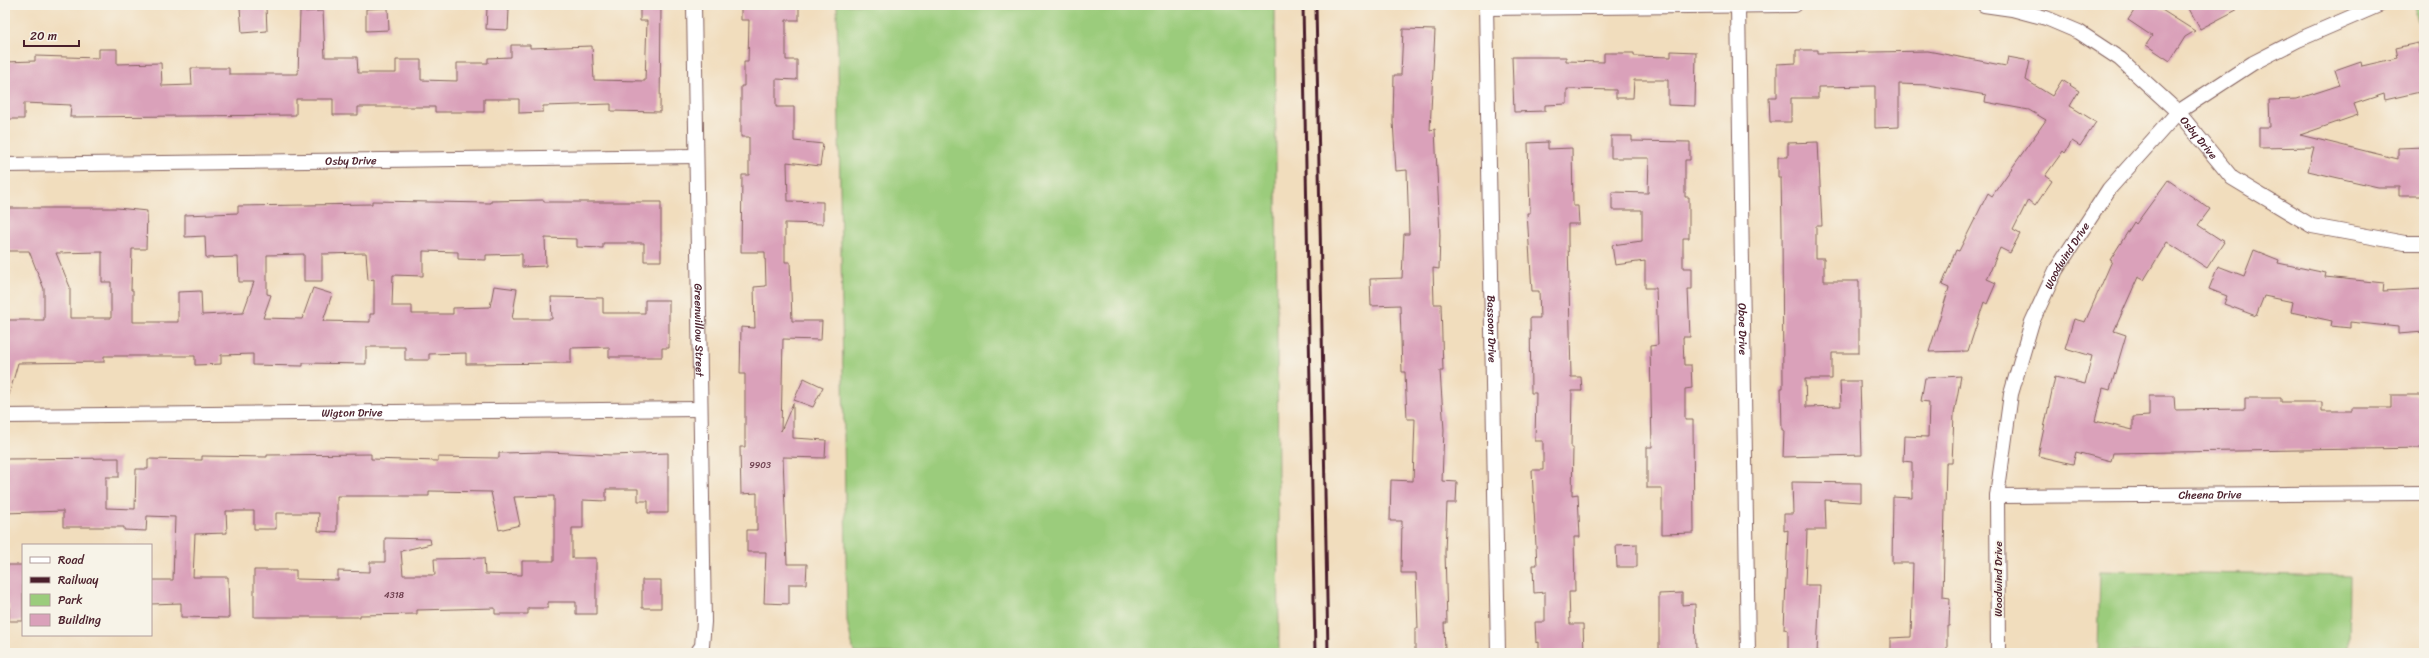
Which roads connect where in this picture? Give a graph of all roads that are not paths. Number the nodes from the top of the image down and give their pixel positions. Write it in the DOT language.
graph roads {
  1 [pos="694,5"];
  2 [pos="1795,5"];
  3 [pos="1984,5"];
  4 [pos="2379,5"];
  5 [pos="1738,6"];
  6 [pos="1486,7"];
  7 [pos="2178,112"];
  8 [pos="696,156"];
  9 [pos="5,165"];
  10 [pos="2424,243"];
  11 [pos="700,409"];
  12 [pos="5,416"];
  13 [pos="2424,493"];
  14 [pos="1997,496"];
  15 [pos="697,653"];
  16 [pos="1498,653"];
  17 [pos="1748,653"];
  18 [pos="1998,653"];
  1 -- 8 [label="street, Greenwillow Street"];
  2 -- 5 [label="street"];
  3 -- 7 [label="street, Osby Drive"];
  4 -- 7 [label="street, Woodwind Drive"];
  5 -- 6 [label="street"];
  5 -- 17 [label="street, Oboe Drive"];
  6 -- 16 [label="street, Bassoon Drive"];
  7 -- 10 [label="street, Osby Drive"];
  7 -- 14 [label="street, Woodwind Drive"];
  8 -- 9 [label="street, Osby Drive"];
  8 -- 11 [label="street, Greenwillow Street"];
  11 -- 12 [label="street, Wigton Drive"];
  11 -- 15 [label="street, Greenwillow Street"];
  13 -- 14 [label="street, Cheena Drive"];
  14 -- 18 [label="street, Woodwind Drive"];
}
